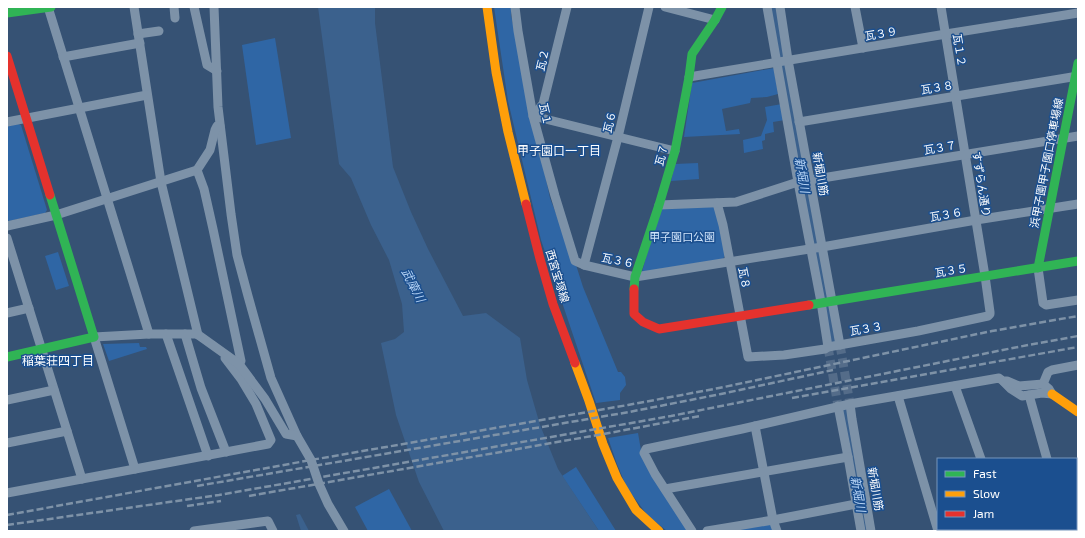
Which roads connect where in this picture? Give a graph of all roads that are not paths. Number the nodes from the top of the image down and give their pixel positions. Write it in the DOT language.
graph roads {
  1 [pos="48,7"];
  2 [pos="51,7"];
  3 [pos="134,7"];
  4 [pos="174,7"];
  5 [pos="194,7"];
  6 [pos="214,7"];
  7 [pos="487,7"];
  8 [pos="515,7"];
  9 [pos="567,7"];
  10 [pos="649,7"];
  11 [pos="665,7"];
  12 [pos="722,7"];
  13 [pos="767,7"];
  14 [pos="780,7"];
  15 [pos="855,7"];
  16 [pos="941,7"];
  17 [pos="7,13"];
  18 [pos="1078,13"];
  19 [pos="175,18"];
  20 [pos="715,20"];
  21 [pos="159,31"];
  22 [pos="946,34"];
  23 [pos="139,39"];
  24 [pos="863,48"];
  25 [pos="7,56"];
  26 [pos="63,57"];
  27 [pos="782,61"];
  28 [pos="1078,63"];
  29 [pos="217,71"];
  30 [pos="689,77"];
  31 [pos="1077,77"];
  32 [pos="147,95"];
  33 [pos="956,97"];
  34 [pos="79,108"];
  35 [pos="533,116"];
  36 [pos="26,118"];
  37 [pos="7,122"];
  38 [pos="799,122"];
  39 [pos="220,126"];
  40 [pos="1078,136"];
  41 [pos="618,137"];
  42 [pos="1062,139"];
  43 [pos="675,151"];
  44 [pos="965,155"];
  45 [pos="197,170"];
  46 [pos="804,181"];
  47 [pos="162,182"];
  48 [pos="107,198"];
  49 [pos="717,203"];
  50 [pos="1078,204"];
  51 [pos="659,205"];
  52 [pos="1049,209"];
  53 [pos="56,215"];
  54 [pos="976,220"];
  55 [pos="7,226"];
  56 [pos="7,238"];
  57 [pos="816,248"];
  58 [pos="1078,261"];
  59 [pos="730,262"];
  60 [pos="584,266"];
  61 [pos="12,268"];
  62 [pos="1038,268"];
  63 [pos="635,276"];
  64 [pos="985,276"];
  65 [pos="1078,300"];
  66 [pos="826,302"];
  67 [pos="30,308"];
  68 [pos="7,313"];
  69 [pos="634,314"];
  70 [pos="740,316"];
  71 [pos="988,316"];
  72 [pos="149,334"];
  73 [pos="166,334"];
  74 [pos="185,334"];
  75 [pos="198,335"];
  76 [pos="94,337"];
  77 [pos="840,345"];
  78 [pos="828,347"];
  79 [pos="42,349"];
  80 [pos="221,351"];
  81 [pos="7,357"];
  82 [pos="748,357"];
  83 [pos="239,364"];
  84 [pos="1078,365"];
  85 [pos="1003,381"];
  86 [pos="955,386"];
  87 [pos="1048,389"];
  88 [pos="54,390"];
  89 [pos="898,396"];
  90 [pos="1029,396"];
  91 [pos="7,400"];
  92 [pos="850,404"];
  93 [pos="838,406"];
  94 [pos="1078,412"];
  95 [pos="755,426"];
  96 [pos="67,431"];
  97 [pos="297,436"];
  98 [pos="7,443"];
  99 [pos="226,452"];
  100 [pos="208,456"];
  101 [pos="848,457"];
  102 [pos="981,458"];
  103 [pos="1047,458"];
  104 [pos="135,469"];
  105 [pos="764,472"];
  106 [pos="82,479"];
  107 [pos="665,489"];
  108 [pos="7,493"];
  109 [pos="856,504"];
  110 [pos="774,520"];
  111 [pos="937,528"];
  112 [pos="194,531"];
  113 [pos="273,531"];
  114 [pos="344,531"];
  115 [pos="659,531"];
  116 [pos="692,531"];
  117 [pos="707,531"];
  118 [pos="776,531"];
  119 [pos="861,531"];
  120 [pos="871,531"];
  1 -- 2 [label="street"];
  1 -- 17 [label="street"];
  1 -- 26 [label="street"];
  3 -- 23 [label="street"];
  4 -- 19 [label="street"];
  5 -- 29 [label="street"];
  6 -- 29 [label="street"];
  7 -- 115 [label="street, 西宮宝塚線"];
  8 -- 35 [label="street, 瓦１"];
  9 -- 35 [label="street, 瓦２"];
  10 -- 41 [label="street, 瓦６"];
  11 -- 20 [label="street"];
  12 -- 20 [label="street, 瓦７"];
  13 -- 27 [label="street"];
  14 -- 27 [label="street, 新堀川筋"];
  15 -- 24 [label="street"];
  16 -- 22 [label="street, 瓦１２"];
  18 -- 22 [label="street, 瓦３９"];
  20 -- 30 [label="street, 瓦７"];
  21 -- 23 [label="street"];
  22 -- 24 [label="street, 瓦３９"];
  22 -- 33 [label="street, 瓦１２"];
  23 -- 26 [label="street"];
  23 -- 32 [label="street"];
  24 -- 27 [label="street, 瓦３９"];
  25 -- 36 [label="street"];
  26 -- 34 [label="street"];
  27 -- 30 [label="street, 瓦３９"];
  27 -- 38 [label="street, 新堀川筋"];
  27 -- 46 [label="street"];
  28 -- 31 [label="street, 浜甲子園甲子園口停車場線"];
  29 -- 39 [label="street"];
  30 -- 43 [label="street, 瓦７"];
  31 -- 33 [label="street, 瓦３８"];
  31 -- 42 [label="street, 浜甲子園甲子園口停車場線"];
  32 -- 34 [label="street"];
  32 -- 47 [label="street"];
  33 -- 38 [label="street, 瓦３８"];
  33 -- 44 [label="street, すずらん通り"];
  34 -- 36 [label="street"];
  34 -- 48 [label="street"];
  35 -- 41 [label="street"];
  35 -- 60 [label="street, 瓦１"];
  36 -- 37 [label="street"];
  36 -- 53 [label="street"];
  38 -- 46 [label="street, 新堀川筋"];
  39 -- 45 [label="street"];
  39 -- 97 [label="street"];
  40 -- 42 [label="street, 瓦３７"];
  41 -- 43 [label="street"];
  41 -- 60 [label="street, 瓦６"];
  42 -- 44 [label="street, 瓦３７"];
  42 -- 52 [label="street, 浜甲子園甲子園口停車場線"];
  43 -- 51 [label="street, 瓦７"];
  44 -- 46 [label="street, 瓦３７"];
  44 -- 54 [label="street, すずらん通り"];
  45 -- 47 [label="street"];
  45 -- 83 [label="street"];
  46 -- 49 [label="street, 瓦３７"];
  46 -- 57 [label="street, 新堀川筋"];
  47 -- 48 [label="street"];
  47 -- 75 [label="street"];
  48 -- 53 [label="street"];
  48 -- 72 [label="street"];
  49 -- 51 [label="street, 瓦３７"];
  49 -- 59 [label="street, 瓦８"];
  50 -- 52 [label="street, 瓦３６"];
  51 -- 63 [label="street, 瓦７"];
  52 -- 54 [label="street, 瓦３６"];
  52 -- 62 [label="street, 浜甲子園甲子園口停車場線"];
  53 -- 55 [label="street"];
  53 -- 76 [label="street"];
  54 -- 57 [label="street, 瓦３６"];
  54 -- 64 [label="street, すずらん通り"];
  56 -- 61 [label="street"];
  57 -- 59 [label="street, 瓦３６"];
  57 -- 66 [label="street, 新堀川筋"];
  58 -- 62 [label="street, 瓦３５"];
  59 -- 63 [label="street, 瓦３６"];
  59 -- 70 [label="street, 瓦８"];
  60 -- 63 [label="street, 瓦３６"];
  61 -- 67 [label="street"];
  62 -- 64 [label="street, 瓦３５"];
  62 -- 65 [label="street"];
  63 -- 69 [label="street, 瓦７"];
  64 -- 66 [label="street, 瓦３５"];
  64 -- 71 [label="street, すずらん通り"];
  66 -- 70 [label="street, 瓦３５"];
  66 -- 77 [label="street, 新堀川筋"];
  66 -- 78 [label="street"];
  67 -- 68 [label="street"];
  67 -- 79 [label="street"];
  69 -- 70 [label="street, 瓦３５"];
  70 -- 82 [label="street, 瓦８"];
  71 -- 77 [label="street, 瓦３３"];
  72 -- 73 [label="street"];
  72 -- 76 [label="street"];
  73 -- 74 [label="street"];
  73 -- 100 [label="street"];
  74 -- 75 [label="street"];
  74 -- 99 [label="street"];
  75 -- 80 [label="street"];
  76 -- 79 [label="street"];
  76 -- 104 [label="street"];
  77 -- 78 [label="street, 瓦３３"];
  78 -- 82 [label="street, 瓦３３"];
  79 -- 81 [label="street"];
  79 -- 88 [label="street"];
  80 -- 83 [label="street"];
  80 -- 99 [label="street"];
  83 -- 97 [label="street"];
  84 -- 87 [label="street"];
  85 -- 86 [label="street"];
  85 -- 87 [label="street"];
  85 -- 90 [label="street"];
  86 -- 89 [label="street"];
  86 -- 102 [label="street"];
  87 -- 90 [label="street"];
  87 -- 94 [label="street"];
  88 -- 91 [label="street"];
  88 -- 96 [label="street"];
  89 -- 92 [label="street"];
  89 -- 111 [label="street"];
  90 -- 103 [label="street"];
  92 -- 93 [label="street"];
  92 -- 120 [label="street, 新堀川筋"];
  93 -- 95 [label="street"];
  93 -- 101 [label="street"];
  95 -- 105 [label="street"];
  95 -- 107 [label="street"];
  96 -- 98 [label="street"];
  96 -- 106 [label="street"];
  97 -- 114 [label="street"];
  99 -- 100 [label="street"];
  100 -- 104 [label="street"];
  101 -- 105 [label="street"];
  101 -- 109 [label="street"];
  104 -- 106 [label="street"];
  105 -- 107 [label="street"];
  105 -- 110 [label="street"];
  106 -- 108 [label="street"];
  107 -- 116 [label="street"];
  109 -- 110 [label="street"];
  109 -- 119 [label="street"];
  110 -- 117 [label="street"];
  110 -- 118 [label="street"];
  112 -- 113 [label="street"];
}
